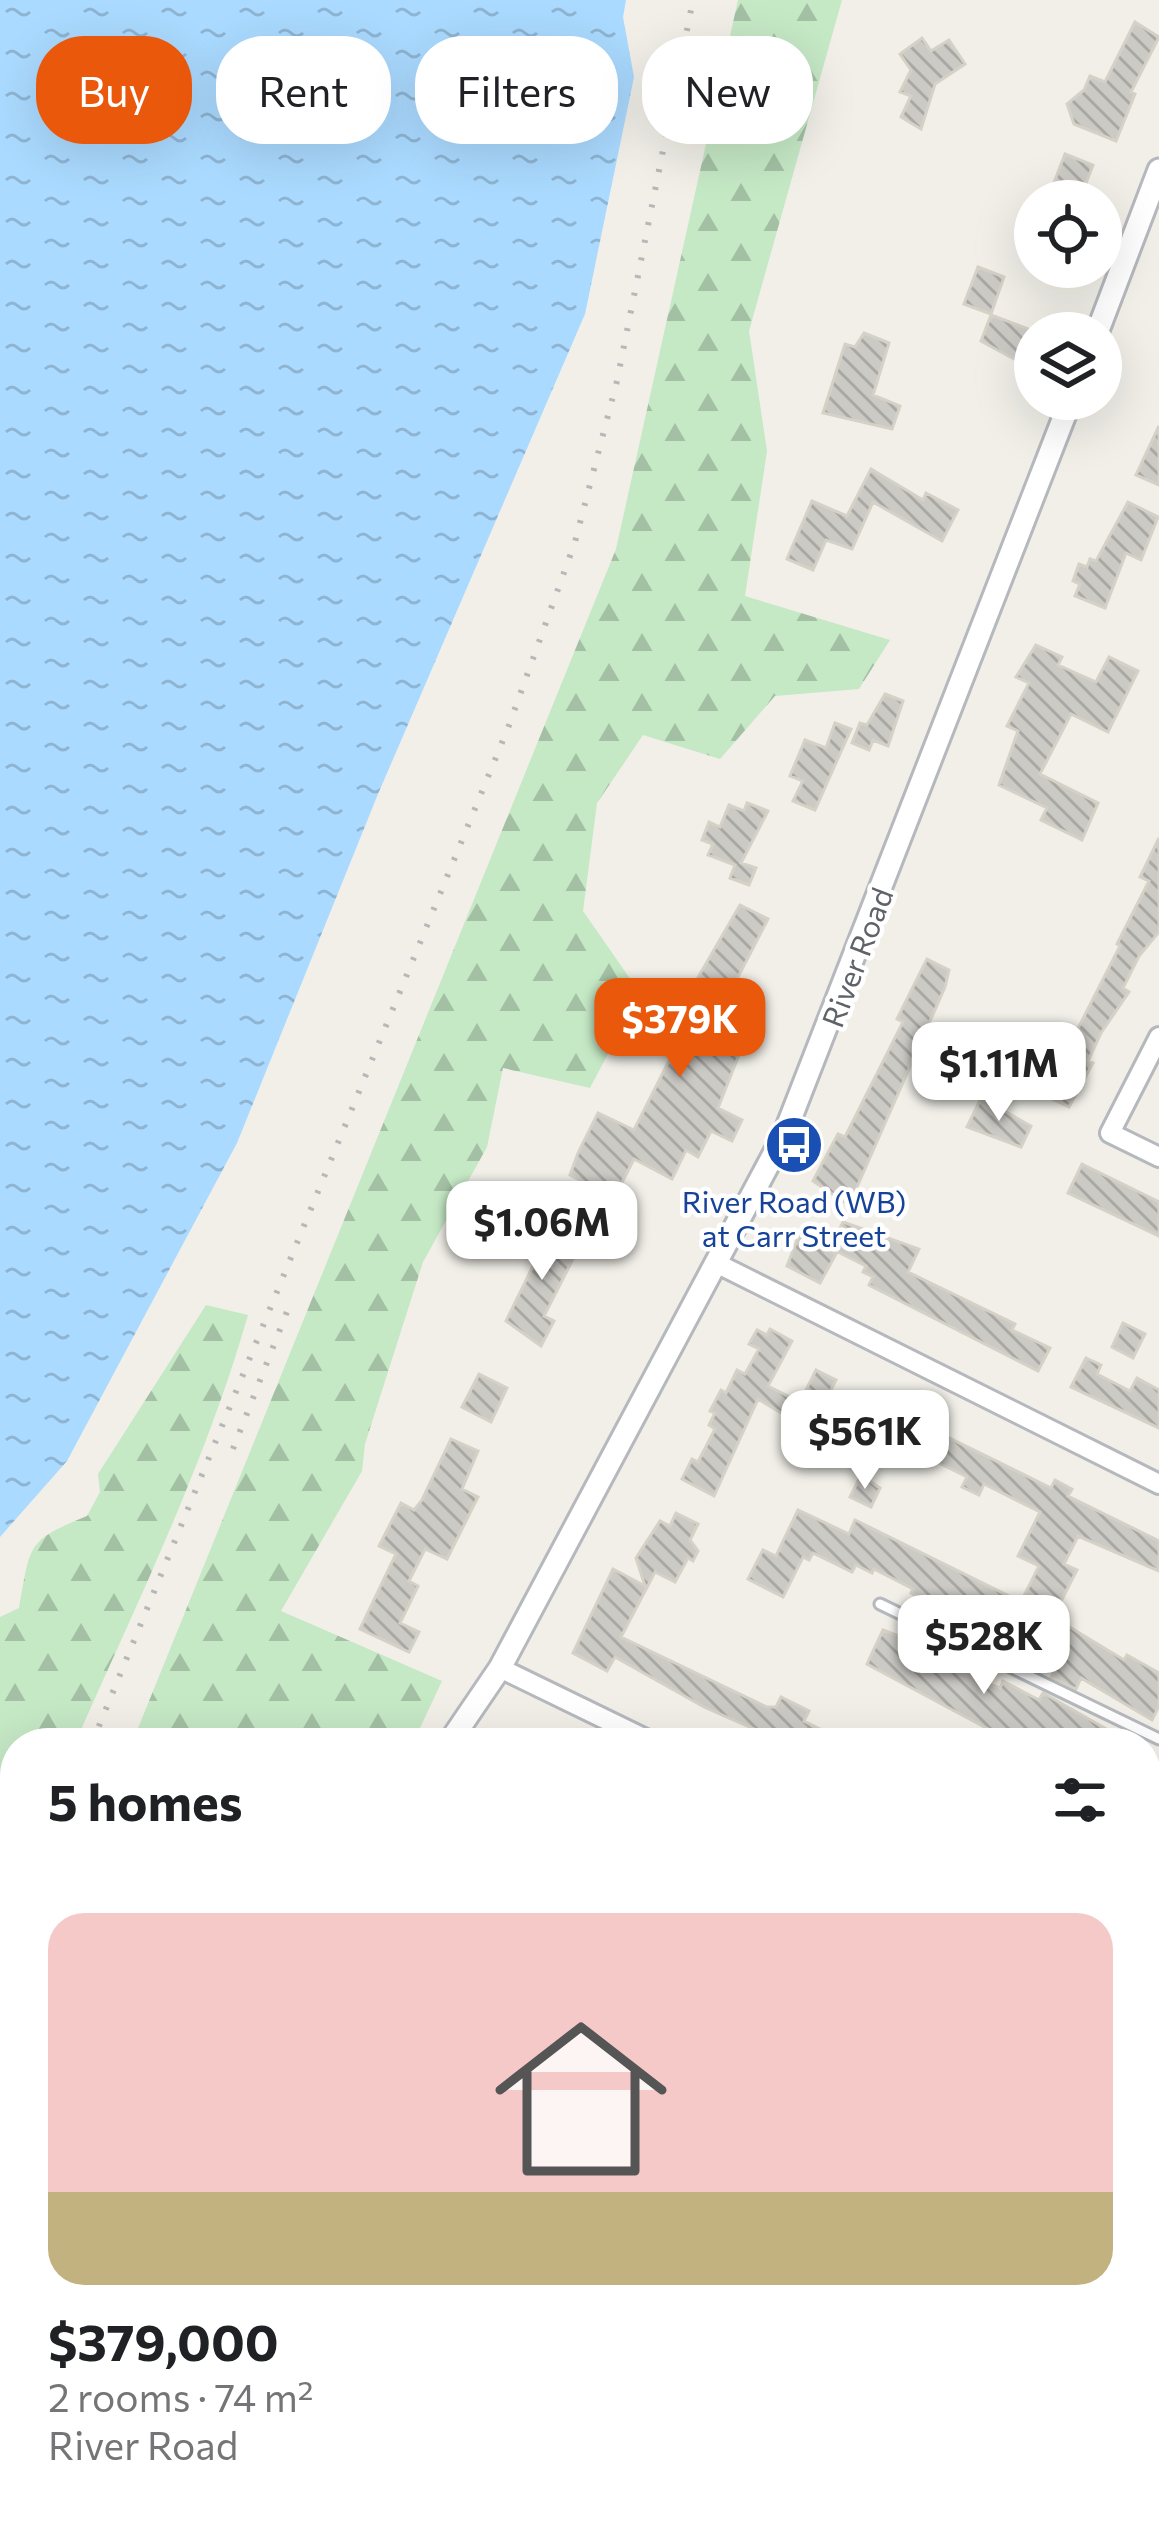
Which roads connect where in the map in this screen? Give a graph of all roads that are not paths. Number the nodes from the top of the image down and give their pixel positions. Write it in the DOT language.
graph roads {
  1 [pos="1159,170"];
  2 [pos="1104,312"];
  3 [pos="1063,420"];
  4 [pos="1159,1037"];
  5 [pos="1159,1157"];
  6 [pos="716,1263"];
  7 [pos="1159,1484"];
  8 [pos="880,1604"];
  9 [pos="500,1668"];
  10 [pos="459,1728"];
  11 [pos="623,1728"];
  12 [pos="1136,1728"];
  1 -- 2 [label="street"];
  3 -- 6 [label="street, River Road"];
  4 -- 5 [label="street"];
  6 -- 7 [label="street"];
  6 -- 9 [label="street, River Road"];
  8 -- 12 [label="lane"];
  9 -- 10 [label="street, River Road"];
  9 -- 11 [label="street"];
}
